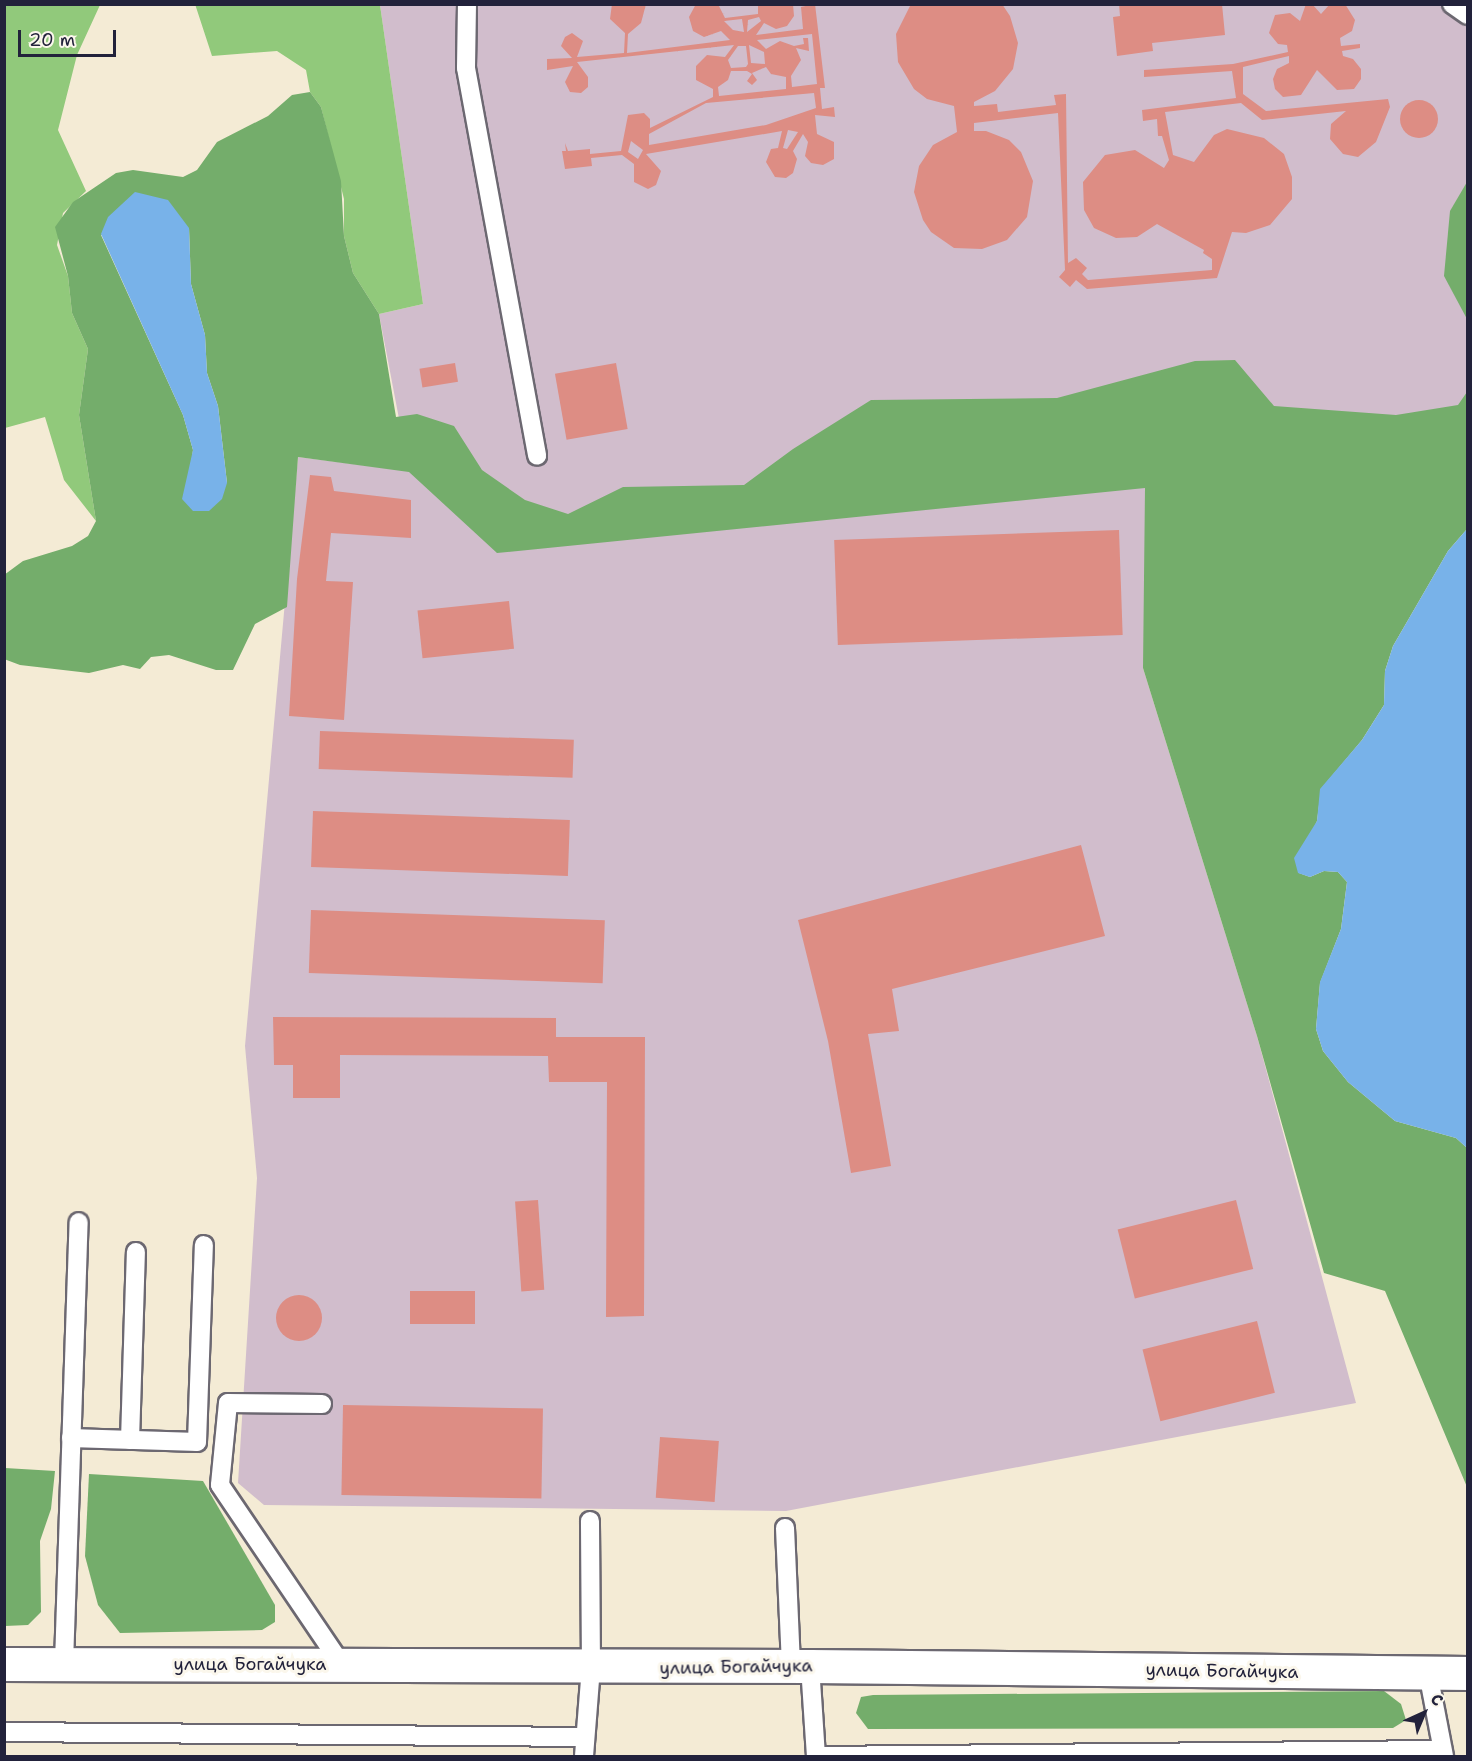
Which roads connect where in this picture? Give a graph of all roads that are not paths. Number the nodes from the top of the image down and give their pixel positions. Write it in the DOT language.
graph roads {
  1 [pos="467,4"];
  2 [pos="1452,4"];
  3 [pos="1467,15"];
  4 [pos="537,456"];
  5 [pos="79,1222"];
  6 [pos="204,1245"];
  7 [pos="136,1252"];
  8 [pos="322,1404"];
  9 [pos="71,1438"];
  10 [pos="130,1440"];
  11 [pos="590,1521"];
  12 [pos="785,1528"];
  13 [pos="64,1663"];
  14 [pos="4,1664"];
  15 [pos="341,1664"];
  16 [pos="800,1666"];
  17 [pos="591,1668"];
  18 [pos="1467,1672"];
  19 [pos="1428,1673"];
  20 [pos="4,1732"];
  21 [pos="584,1737"];
  22 [pos="1442,1753"];
  23 [pos="584,1756"];
  1 -- 4 [label="lane"];
  2 -- 3 [label="lane"];
  5 -- 9 [label="lane"];
  6 -- 10 [label="lane"];
  7 -- 10 [label="lane"];
  8 -- 15 [label="lane"];
  9 -- 10 [label="lane"];
  9 -- 13 [label="lane"];
  11 -- 17 [label="lane"];
  12 -- 16 [label="lane"];
  13 -- 14 [label="street, улица Богайчука"];
  13 -- 15 [label="street, улица Богайчука"];
  15 -- 17 [label="street, улица Богайчука"];
  16 -- 17 [label="street, улица Богайчука"];
  16 -- 19 [label="street, улица Богайчука"];
  16 -- 22 [label="lane"];
  17 -- 21 [label="lane"];
  18 -- 19 [label="street, улица Богайчука"];
  19 -- 22 [label="lane"];
  20 -- 21 [label="lane"];
  21 -- 23 [label="lane"];
}
